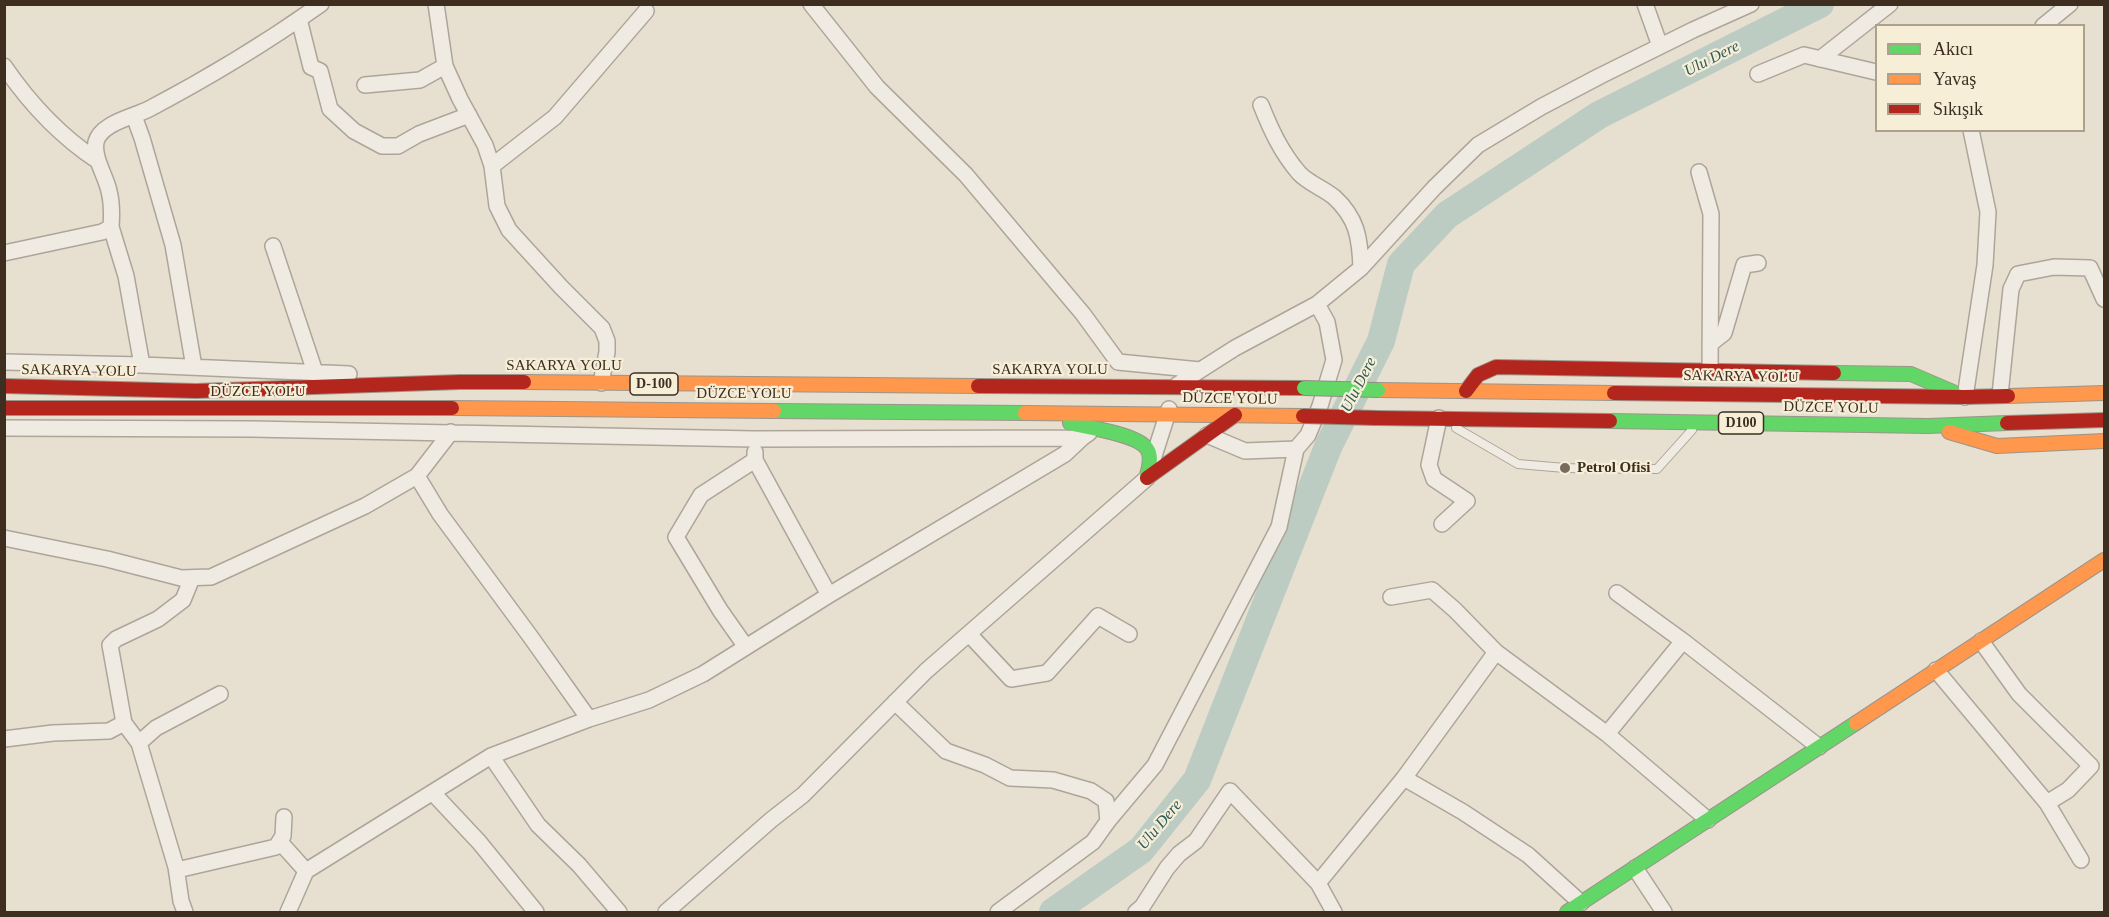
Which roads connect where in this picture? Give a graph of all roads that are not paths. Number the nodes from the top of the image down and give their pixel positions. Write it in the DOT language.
graph roads {
  1 [pos="321,4"];
  2 [pos="436,4"];
  3 [pos="811,4"];
  4 [pos="1645,4"];
  5 [pos="1751,4"];
  6 [pos="1890,4"];
  7 [pos="2070,4"];
  8 [pos="646,7"];
  9 [pos="300,20"];
  10 [pos="2045,24"];
  11 [pos="1660,46"];
  12 [pos="1820,59"];
  13 [pos="4,66"];
  14 [pos="445,66"];
  15 [pos="1875,72"];
  16 [pos="1758,74"];
  17 [pos="364,85"];
  18 [pos="1261,105"];
  19 [pos="469,115"];
  20 [pos="134,116"];
  21 [pos="1971,132"];
  22 [pos="98,161"];
  23 [pos="492,166"];
  24 [pos="1699,172"];
  25 [pos="111,227"];
  26 [pos="273,246"];
  27 [pos="4,253"];
  28 [pos="1758,263"];
  29 [pos="1360,268"];
  30 [pos="2104,299"];
  31 [pos="1317,304"];
  32 [pos="1710,344"];
  33 [pos="4,362"];
  34 [pos="142,365"];
  35 [pos="194,367"];
  36 [pos="1200,370"];
  37 [pos="1710,370"];
  38 [pos="315,372"];
  39 [pos="460,382"];
  40 [pos="601,383"];
  41 [pos="4,386"];
  42 [pos="1173,387"];
  43 [pos="1304,388"];
  44 [pos="1466,391"];
  45 [pos="2104,393"];
  46 [pos="2000,395"];
  47 [pos="1965,397"];
  48 [pos="4,408"];
  49 [pos="1033,412"];
  50 [pos="1112,414"];
  51 [pos="1168,415"];
  52 [pos="1235,416"];
  53 [pos="1303,416"];
  54 [pos="1439,418"];
  55 [pos="2104,420"];
  56 [pos="1700,422"];
  57 [pos="1928,426"];
  58 [pos="4,428"];
  59 [pos="451,432"];
  60 [pos="1087,434"];
  61 [pos="1207,435"];
  62 [pos="754,439"];
  63 [pos="2104,441"];
  64 [pos="1296,449"];
  65 [pos="755,460"];
  66 [pos="417,476"];
  67 [pos="1147,478"];
  68 [pos="1443,524"];
  69 [pos="4,538"];
  70 [pos="2104,560"];
  71 [pos="192,578"];
  72 [pos="1617,593"];
  73 [pos="829,595"];
  74 [pos="1391,597"];
  75 [pos="969,634"];
  76 [pos="1129,634"];
  77 [pos="1683,641"];
  78 [pos="1981,641"];
  79 [pos="746,647"];
  80 [pos="1496,652"];
  81 [pos="1936,670"];
  82 [pos="220,694"];
  83 [pos="896,702"];
  84 [pos="590,719"];
  85 [pos="124,723"];
  86 [pos="1607,734"];
  87 [pos="4,740"];
  88 [pos="139,743"];
  89 [pos="1819,747"];
  90 [pos="491,756"];
  91 [pos="1404,778"];
  92 [pos="433,793"];
  93 [pos="2047,803"];
  94 [pos="284,817"];
  95 [pos="1708,820"];
  96 [pos="1108,821"];
  97 [pos="280,842"];
  98 [pos="2081,860"];
  99 [pos="1635,868"];
  100 [pos="177,870"];
  101 [pos="306,871"];
  102 [pos="1318,883"];
  103 [pos="1581,903"];
  104 [pos="185,912"];
  105 [pos="288,912"];
  106 [pos="536,912"];
  107 [pos="619,912"];
  108 [pos="666,912"];
  109 [pos="998,912"];
  110 [pos="1136,912"];
  111 [pos="1334,912"];
  112 [pos="1567,912"];
  113 [pos="1664,912"];
  1 -- 9 [label="street"];
  2 -- 14 [label="street"];
  3 -- 36 [label="street"];
  4 -- 11 [label="street"];
  5 -- 11 [label="street"];
  6 -- 12 [label="street"];
  7 -- 10 [label="street"];
  8 -- 23 [label="street"];
  9 -- 19 [label="street"];
  9 -- 20 [label="street"];
  11 -- 29 [label="street"];
  12 -- 15 [label="street"];
  12 -- 16 [label="street"];
  13 -- 22 [label="street"];
  14 -- 17 [label="street"];
  14 -- 19 [label="street"];
  18 -- 29 [label="street"];
  19 -- 23 [label="street"];
  20 -- 22 [label="street"];
  20 -- 35 [label="street"];
  21 -- 47 [label="street"];
  22 -- 25 [label="street"];
  23 -- 40 [label="street"];
  24 -- 32 [label="street"];
  25 -- 27 [label="street"];
  25 -- 34 [label="street"];
  26 -- 38 [label="street"];
  28 -- 32 [label="street"];
  29 -- 31 [label="street"];
  30 -- 46 [label="street"];
  31 -- 36 [label="street"];
  31 -- 64 [label="street"];
  32 -- 37 [label="street"];
  33 -- 34 [label="street"];
  34 -- 35 [label="street"];
  35 -- 38 [label="street"];
  36 -- 42 [label="street"];
  37 -- 44 [label="main road"];
  37 -- 47 [label="main road"];
  38 -- 39 [label="street"];
  39 -- 40 [label="main road, SAKARYA YOLU / D-100"];
  39 -- 41 [label="main road, SAKARYA YOLU / D-100"];
  40 -- 42 [label="main road, SAKARYA YOLU / D-100"];
  42 -- 43 [label="main road, SAKARYA YOLU / D-100"];
  42 -- 51 [label="street"];
  43 -- 44 [label="main road, SAKARYA YOLU / D100, bridge"];
  44 -- 47 [label="main road, SAKARYA YOLU / D100"];
  45 -- 46 [label="main road, SAKARYA YOLU / D100"];
  46 -- 47 [label="main road, SAKARYA YOLU / D100"];
  48 -- 49 [label="main road, DÜZCE YOLU / D-100"];
  49 -- 50 [label="main road, DÜZCE YOLU / D-100"];
  49 -- 60 [label="main road"];
  50 -- 51 [label="main road, DÜZCE YOLU / D-100"];
  50 -- 60 [label="street"];
  51 -- 52 [label="main road, DÜZCE YOLU / D-100"];
  51 -- 67 [label="street"];
  52 -- 53 [label="main road, DÜZCE YOLU / D-100"];
  52 -- 61 [label="main road"];
  53 -- 54 [label="main road, DÜZCE YOLU / D100, bridge"];
  54 -- 56 [label="main road, DÜZCE YOLU / D100"];
  54 -- 56 [label="lane"];
  54 -- 68 [label="street"];
  55 -- 57 [label="main road, DÜZCE YOLU / D100"];
  56 -- 57 [label="main road, DÜZCE YOLU / D100"];
  57 -- 63 [label="main road"];
  58 -- 59 [label="street"];
  59 -- 62 [label="street"];
  59 -- 66 [label="street"];
  60 -- 62 [label="street"];
  60 -- 67 [label="main road"];
  60 -- 73 [label="street"];
  61 -- 64 [label="street"];
  61 -- 67 [label="main road"];
  62 -- 65 [label="street"];
  64 -- 96 [label="street"];
  65 -- 73 [label="street"];
  65 -- 79 [label="street"];
  66 -- 71 [label="street"];
  66 -- 84 [label="street"];
  67 -- 75 [label="street"];
  69 -- 71 [label="street"];
  70 -- 78 [label="main road"];
  71 -- 85 [label="street"];
  72 -- 77 [label="street"];
  73 -- 79 [label="street"];
  74 -- 80 [label="street"];
  75 -- 76 [label="street"];
  75 -- 83 [label="street"];
  77 -- 86 [label="street"];
  77 -- 89 [label="street"];
  78 -- 81 [label="main road"];
  78 -- 93 [label="street"];
  79 -- 84 [label="street"];
  80 -- 86 [label="street"];
  80 -- 91 [label="street"];
  81 -- 89 [label="main road"];
  81 -- 93 [label="street"];
  82 -- 88 [label="street"];
  83 -- 96 [label="street"];
  83 -- 108 [label="street"];
  84 -- 90 [label="street"];
  85 -- 87 [label="street"];
  85 -- 88 [label="street"];
  86 -- 95 [label="street"];
  88 -- 100 [label="street"];
  89 -- 95 [label="main road"];
  90 -- 92 [label="street"];
  90 -- 107 [label="street"];
  91 -- 102 [label="street"];
  91 -- 103 [label="street"];
  92 -- 101 [label="street"];
  92 -- 106 [label="street"];
  93 -- 98 [label="street"];
  94 -- 97 [label="street"];
  95 -- 99 [label="main road"];
  96 -- 109 [label="street"];
  97 -- 100 [label="street"];
  97 -- 101 [label="street"];
  99 -- 103 [label="main road"];
  99 -- 113 [label="street"];
  100 -- 104 [label="street"];
  101 -- 105 [label="street"];
  102 -- 110 [label="street"];
  102 -- 111 [label="street"];
  103 -- 112 [label="main road"];
}
